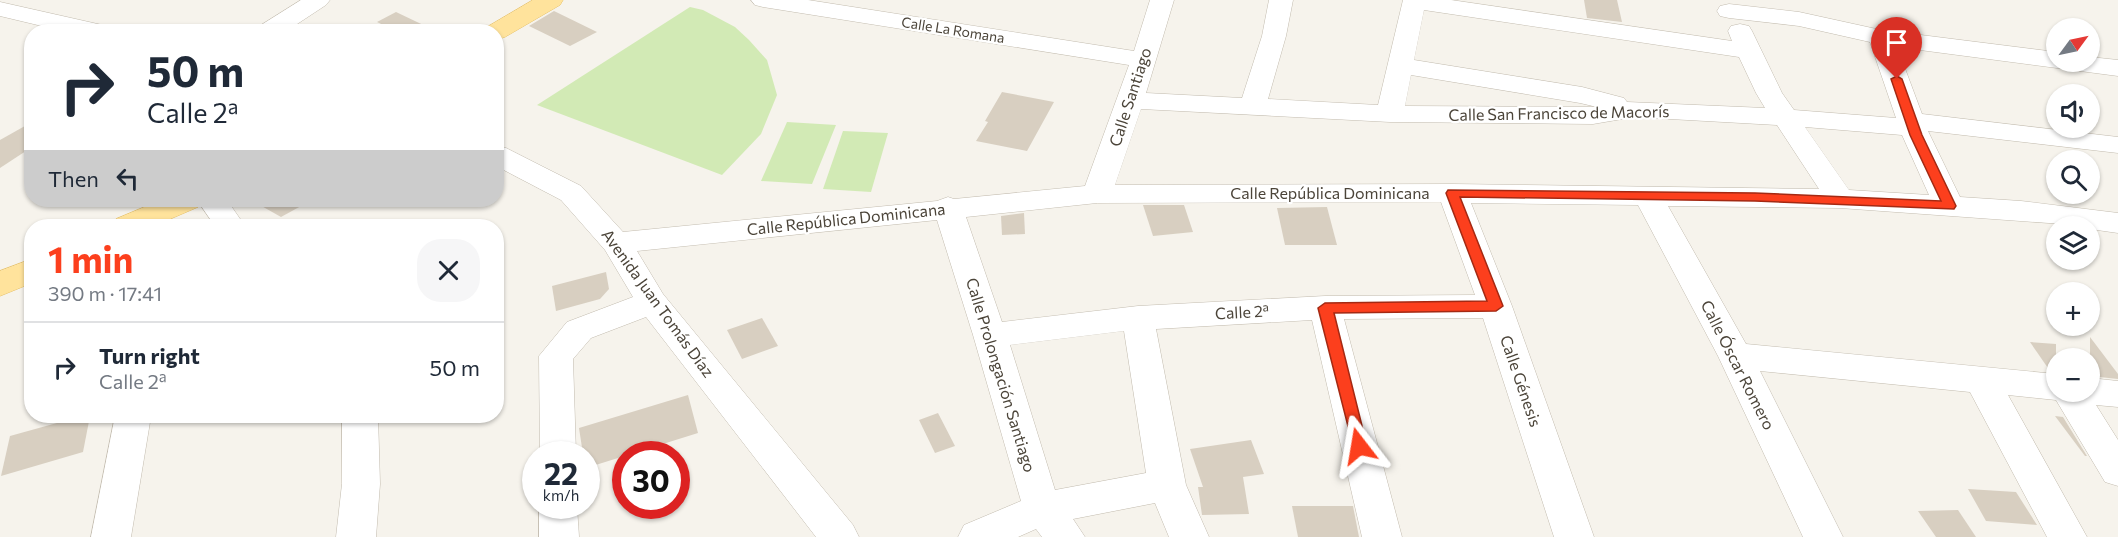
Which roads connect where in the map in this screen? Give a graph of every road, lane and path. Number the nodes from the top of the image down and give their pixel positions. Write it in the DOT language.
graph roads {
  1 [pos="318,0"];
  2 [pos="551,0"];
  3 [pos="763,0"];
  4 [pos="1281,0"];
  5 [pos="1416,1"];
  6 [pos="1154,2"];
  7 [pos="1725,5"];
  8 [pos="0,9"];
  9 [pos="67,24"];
  10 [pos="280,24"];
  11 [pos="504,27"];
  12 [pos="1881,37"];
  13 [pos="1750,51"];
  14 [pos="2046,59"];
  15 [pos="1143,60"];
  16 [pos="1401,66"];
  17 [pos="2100,66"];
  18 [pos="2118,68"];
  19 [pos="1131,100"];
  20 [pos="1252,106"];
  21 [pos="1634,109"];
  22 [pos="1390,114"];
  23 [pos="1786,117"];
  24 [pos="1914,124"];
  25 [pos="2118,146"];
  26 [pos="504,158"];
  27 [pos="1452,193"];
  28 [pos="1097,194"];
  29 [pos="1648,196"];
  30 [pos="1840,199"];
  31 [pos="1950,206"];
  32 [pos="171,207"];
  33 [pos="948,207"];
  34 [pos="143,219"];
  35 [pos="2118,223"];
  36 [pos="616,243"];
  37 [pos="24,274"];
  38 [pos="0,284"];
  39 [pos="652,302"];
  40 [pos="1496,306"];
  41 [pos="1325,308"];
  42 [pos="1138,318"];
  43 [pos="990,335"];
  44 [pos="1735,356"];
  45 [pos="1981,379"];
  46 [pos="2046,386"];
  47 [pos="2100,392"];
  48 [pos="2118,394"];
  49 [pos="2075,402"];
  50 [pos="132,423"];
  51 [pos="360,423"];
  52 [pos="558,441"];
  53 [pos="2118,471"];
  54 [pos="1167,485"];
  55 [pos="558,519"];
  56 [pos="1053,523"];
  57 [pos="111,537"];
  58 [pos="356,537"];
  59 [pos="559,537"];
  60 [pos="839,537"];
  61 [pos="978,537"];
  62 [pos="1188,537"];
  63 [pos="1382,537"];
  64 [pos="1574,537"];
  65 [pos="1823,537"];
  66 [pos="2067,537"];
  1 -- 10 [label="street"];
  2 -- 11 [label="main road"];
  3 -- 15 [label="street, Calle La Romana"];
  4 -- 20 [label="street"];
  5 -- 13 [label="street"];
  5 -- 16 [label="street"];
  6 -- 15 [label="street, Calle Santiago"];
  7 -- 12 [label="street"];
  7 -- 13 [label="street"];
  8 -- 9 [label="street"];
  12 -- 14 [label="street"];
  12 -- 24 [label="street"];
  13 -- 23 [label="street"];
  15 -- 19 [label="street, Calle Santiago"];
  16 -- 21 [label="street"];
  16 -- 22 [label="street"];
  17 -- 18 [label="street"];
  19 -- 20 [label="street, Calle San Francisco de Macorís"];
  19 -- 28 [label="street, Calle Santiago"];
  20 -- 22 [label="street, Calle San Francisco de Macorís"];
  21 -- 22 [label="street, Calle San Francisco de Macorís"];
  21 -- 23 [label="street, Calle San Francisco de Macorís"];
  23 -- 24 [label="street, Calle San Francisco de Macorís"];
  23 -- 30 [label="street"];
  24 -- 25 [label="street, Calle San Francisco de Macorís"];
  24 -- 31 [label="street"];
  26 -- 36 [label="street, Avenida Juan Tomás Díaz"];
  27 -- 28 [label="street, Calle República Dominicana"];
  27 -- 29 [label="street, Calle República Dominicana"];
  27 -- 40 [label="street, Calle Génesis"];
  28 -- 33 [label="street, Calle República Dominicana"];
  29 -- 30 [label="street, Calle República Dominicana"];
  29 -- 44 [label="street, Calle Óscar Romero"];
  30 -- 31 [label="street, Calle República Dominicana"];
  31 -- 35 [label="street, Calle República Dominicana"];
  32 -- 34 [label="main road"];
  33 -- 36 [label="street, Calle República Dominicana"];
  33 -- 43 [label="street, Calle Prolongación Santiago"];
  36 -- 39 [label="street, Avenida Juan Tomás Díaz"];
  37 -- 38 [label="main road"];
  39 -- 52 [label="street"];
  39 -- 60 [label="street, Avenida Juan Tomás Díaz"];
  40 -- 41 [label="street, Calle 2ª"];
  40 -- 64 [label="street, Calle Génesis"];
  41 -- 42 [label="street, Calle 2ª"];
  41 -- 63 [label="street"];
  42 -- 43 [label="street, Calle 2ª"];
  42 -- 54 [label="street"];
  43 -- 56 [label="street, Calle Prolongación Santiago"];
  44 -- 45 [label="street"];
  44 -- 65 [label="street, Calle Óscar Romero"];
  45 -- 46 [label="street"];
  45 -- 66 [label="street"];
  47 -- 48 [label="street"];
  49 -- 53 [label="street"];
  50 -- 57 [label="street"];
  51 -- 58 [label="street"];
  54 -- 56 [label="street"];
  54 -- 62 [label="street"];
  55 -- 59 [label="street"];
  56 -- 61 [label="street"];
}
